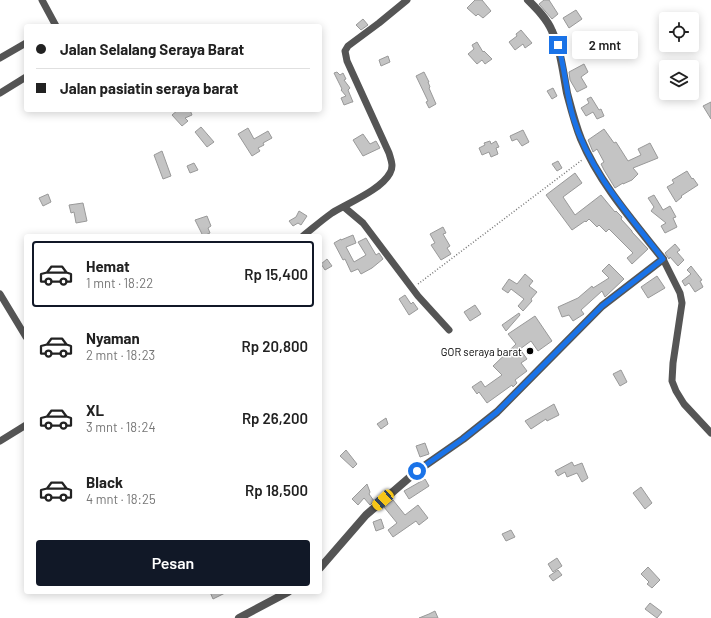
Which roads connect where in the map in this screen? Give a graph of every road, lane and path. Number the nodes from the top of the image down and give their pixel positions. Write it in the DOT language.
graph roads {
  1 [pos="42,0"];
  2 [pos="407,0"];
  3 [pos="528,0"];
  4 [pos="55,24"];
  5 [pos="24,44"];
  6 [pos="0,58"];
  7 [pos="24,78"];
  8 [pos="0,93"];
  9 [pos="589,155"];
  10 [pos="344,207"];
  11 [pos="305,234"];
  12 [pos="663,259"];
  13 [pos="412,288"];
  14 [pos="0,294"];
  15 [pos="449,330"];
  16 [pos="24,334"];
  17 [pos="24,426"];
  18 [pos="711,433"];
  19 [pos="0,441"];
  20 [pos="322,566"];
  21 [pos="284,594"];
  22 [pos="239,618"];
  1 -- 4 [label="street"];
  2 -- 10 [label="street"];
  3 -- 9 [label="street"];
  5 -- 6 [label="street"];
  7 -- 8 [label="street"];
  9 -- 12 [label="street"];
  9 -- 13 [label="path"];
  10 -- 11 [label="street"];
  10 -- 13 [label="street"];
  12 -- 18 [label="street"];
  12 -- 20 [label="street"];
  13 -- 15 [label="street"];
  14 -- 16 [label="street"];
  17 -- 19 [label="street"];
  21 -- 22 [label="street"];
}
